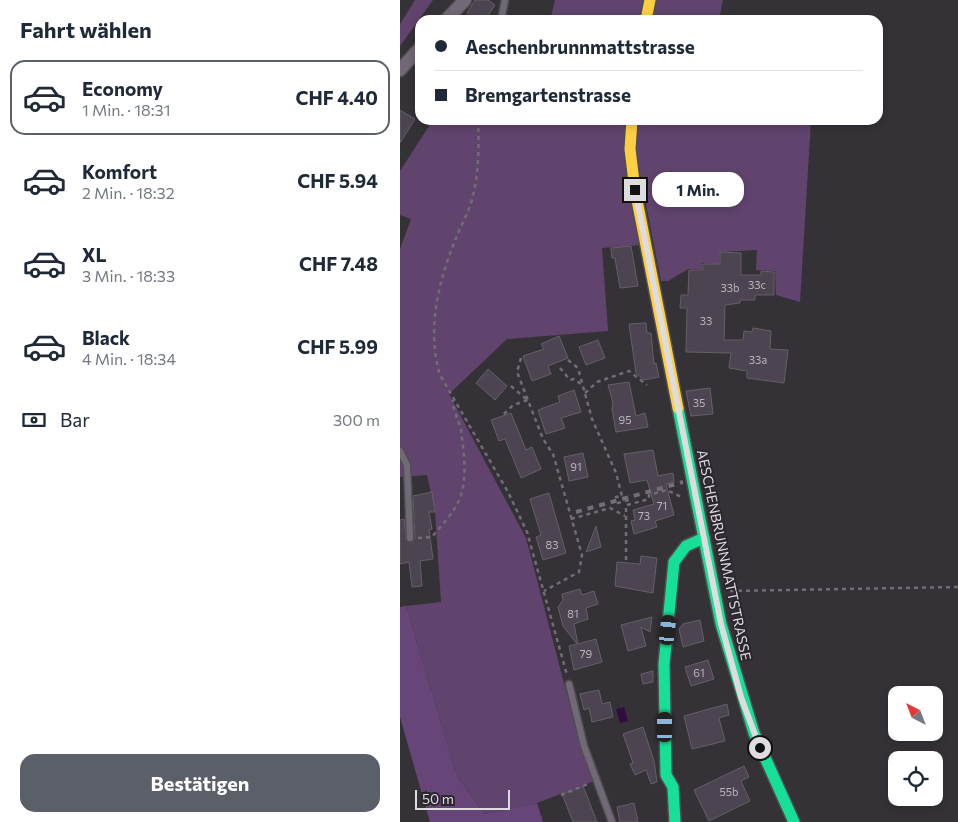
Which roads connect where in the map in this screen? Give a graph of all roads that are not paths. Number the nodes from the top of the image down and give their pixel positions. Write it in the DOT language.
graph roads {
  1 [pos="465,0"];
  2 [pos="505,0"];
  3 [pos="650,0"];
  4 [pos="451,15"];
  5 [pos="501,15"];
  6 [pos="647,15"];
  7 [pos="415,54"];
  8 [pos="400,70"];
  9 [pos="632,125"];
  10 [pos="400,451"];
  11 [pos="410,538"];
  12 [pos="704,538"];
  13 [pos="569,684"];
  14 [pos="612,822"];
  15 [pos="675,822"];
  16 [pos="794,822"];
  1 -- 4 [label="street"];
  2 -- 5 [label="lane"];
  3 -- 6 [label="street"];
  7 -- 8 [label="street"];
  9 -- 12 [label="street, AESCHENBRUNNMATTSTRASSE"];
  10 -- 11 [label="lane"];
  12 -- 15 [label="street"];
  12 -- 16 [label="street, AESCHENBRUNNMATTSTRASSE"];
  13 -- 14 [label="lane"];
}
